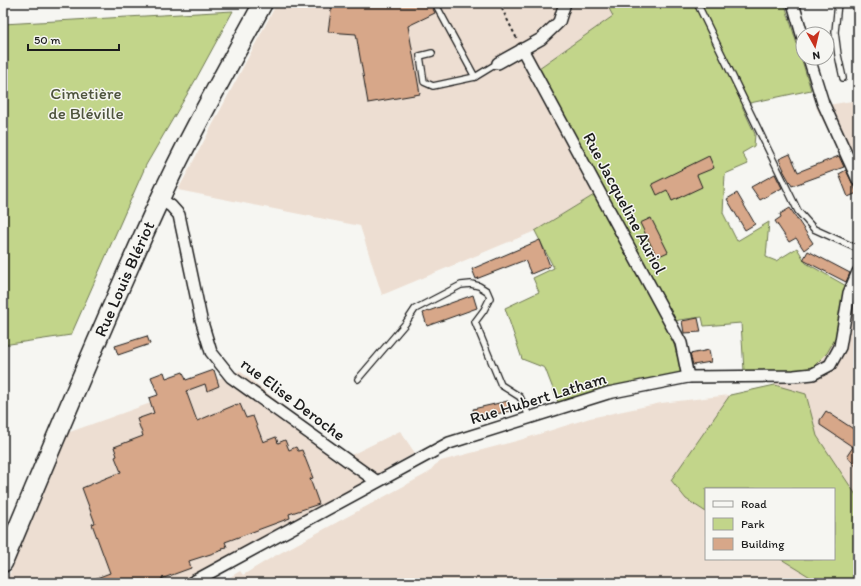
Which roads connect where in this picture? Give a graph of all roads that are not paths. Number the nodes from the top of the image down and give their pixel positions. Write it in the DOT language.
graph roads {
  1 [pos="263,3"];
  2 [pos="435,3"];
  3 [pos="565,3"];
  4 [pos="696,3"];
  5 [pos="793,3"];
  6 [pos="838,3"];
  7 [pos="800,26"];
  8 [pos="522,49"];
  9 [pos="432,53"];
  10 [pos="498,63"];
  11 [pos="811,66"];
  12 [pos="475,77"];
  13 [pos="843,78"];
  14 [pos="858,180"];
  15 [pos="160,199"];
  16 [pos="858,249"];
  17 [pos="858,272"];
  18 [pos="688,377"];
  19 [pos="358,379"];
  20 [pos="530,418"];
  21 [pos="376,481"];
  22 [pos="3,563"];
  23 [pos="191,583"];
  1 -- 15 [label="main road, Rue Louis Blériot"];
  2 -- 12 [label="lane"];
  3 -- 8 [label="street"];
  4 -- 16 [label="lane"];
  5 -- 7 [label="street"];
  6 -- 13 [label="lane"];
  8 -- 10 [label="street"];
  8 -- 18 [label="street, Rue Jacqueline Auriol"];
  9 -- 12 [label="lane"];
  10 -- 12 [label="lane"];
  11 -- 14 [label="street"];
  15 -- 21 [label="street, rue Elise Deroche"];
  15 -- 22 [label="main road, Rue Louis Blériot"];
  17 -- 18 [label="street, Rue Hubert Latham"];
  18 -- 20 [label="street, Rue Hubert Latham"];
  19 -- 20 [label="lane"];
  20 -- 21 [label="street, Rue Hubert Latham"];
  21 -- 23 [label="street, Rue Hubert Latham"];
}
